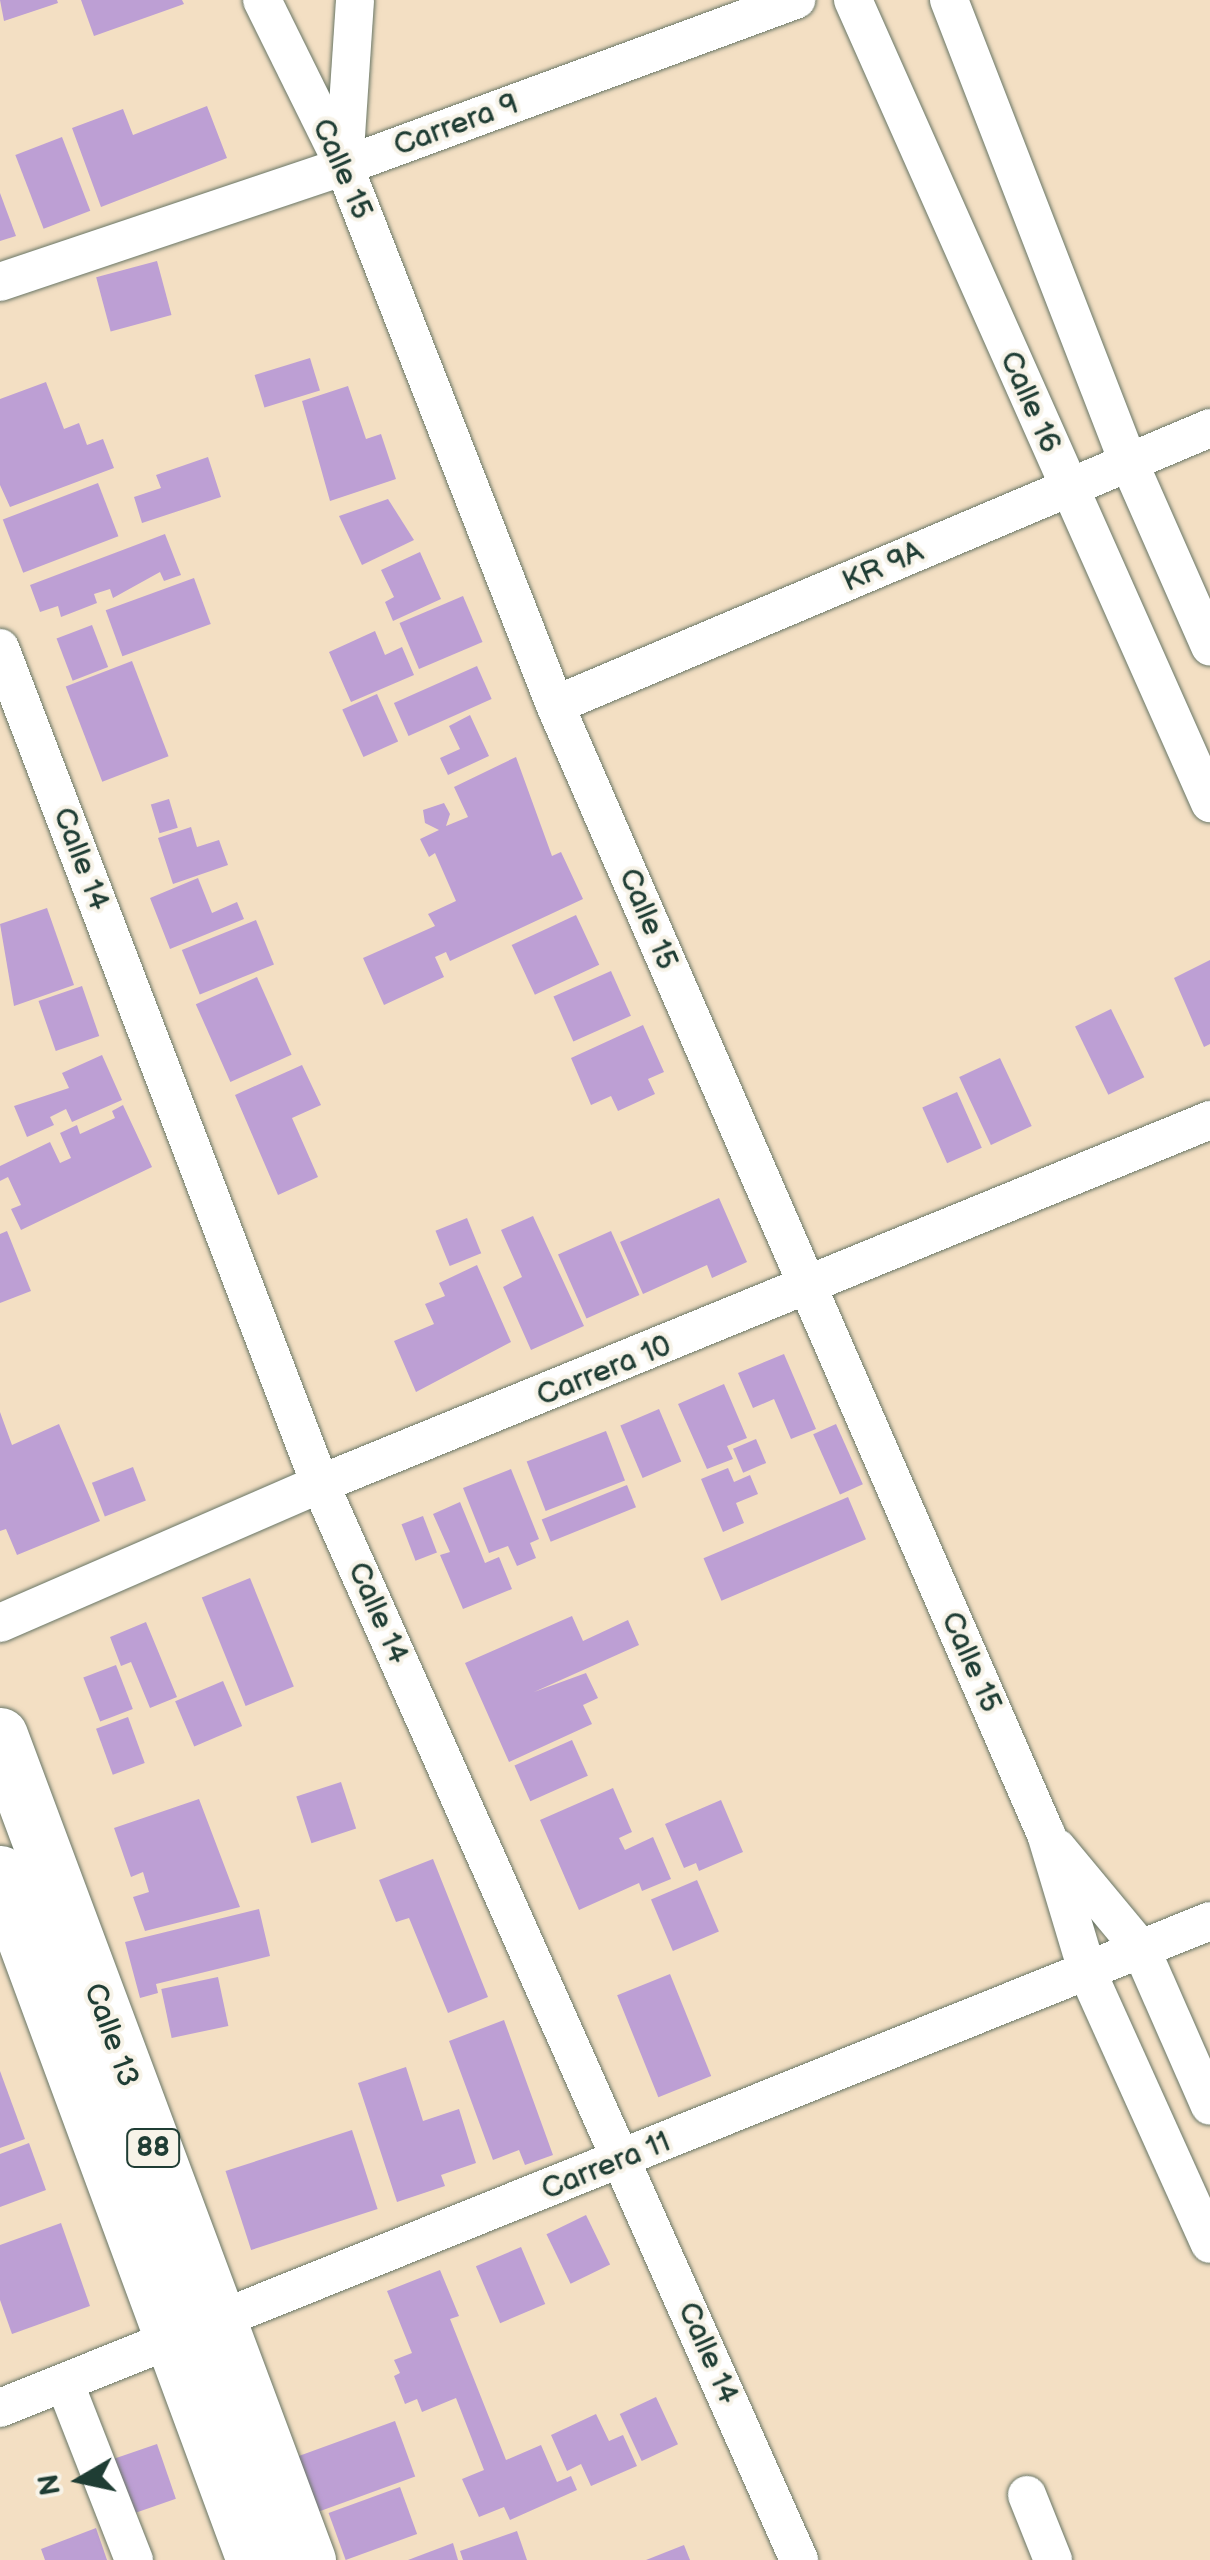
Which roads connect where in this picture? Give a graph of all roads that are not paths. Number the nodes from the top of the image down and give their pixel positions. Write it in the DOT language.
graph roads {
  1 [pos="262,0"];
  2 [pos="355,0"];
  3 [pos="853,0"];
  4 [pos="949,0"];
  5 [pos="791,1"];
  6 [pos="344,166"];
  7 [pos="0,282"];
  8 [pos="1210,428"];
  9 [pos="1127,458"];
  10 [pos="1069,489"];
  11 [pos="1210,646"];
  12 [pos="0,648"];
  13 [pos="555,705"];
  14 [pos="1210,802"];
  15 [pos="1210,1120"];
  16 [pos="808,1289"];
  17 [pos="320,1484"];
  18 [pos="0,1624"];
  19 [pos="0,1735"];
  20 [pos="1046,1834"];
  21 [pos="0,1872"];
  22 [pos="1210,1921"];
  23 [pos="1142,1949"];
  24 [pos="1088,1974"];
  25 [pos="1210,2106"];
  26 [pos="623,2159"];
  27 [pos="1210,2244"];
  28 [pos="196,2333"];
  29 [pos="65,2384"];
  30 [pos="0,2408"];
  31 [pos="1027,2495"];
  32 [pos="134,2560"];
  33 [pos="254,2560"];
  34 [pos="308,2560"];
  35 [pos="799,2560"];
  36 [pos="1053,2560"];
  1 -- 6 [label="street, Calle 15"];
  2 -- 6 [label="street"];
  3 -- 10 [label="street, Calle 16"];
  4 -- 9 [label="street"];
  5 -- 6 [label="street, Carrera 9"];
  6 -- 7 [label="street, Carrera 9"];
  6 -- 13 [label="street, Calle 15"];
  8 -- 9 [label="street, KR 9A"];
  9 -- 10 [label="street, KR 9A"];
  9 -- 11 [label="street"];
  10 -- 13 [label="street, KR 9A"];
  10 -- 14 [label="street, Calle 16"];
  12 -- 17 [label="street, Calle 14"];
  13 -- 16 [label="street, Calle 15"];
  15 -- 16 [label="street, Carrera 10"];
  16 -- 17 [label="street, Carrera 10"];
  16 -- 20 [label="street, Calle 15"];
  17 -- 18 [label="street, Carrera 10"];
  17 -- 26 [label="street, Calle 14"];
  19 -- 28 [label="highway, Calle 13 / 88"];
  20 -- 23 [label="street, Calle 15"];
  20 -- 24 [label="street, Calle 15"];
  21 -- 28 [label="highway, Calle 13 / 88"];
  22 -- 23 [label="street, Carrera 11"];
  23 -- 24 [label="street, Carrera 11"];
  23 -- 25 [label="street, Calle 15"];
  24 -- 26 [label="street, Carrera 11"];
  24 -- 27 [label="street, Calle 15"];
  26 -- 28 [label="street, Carrera 11"];
  26 -- 35 [label="street, Calle 14"];
  28 -- 29 [label="street, Carrera 11"];
  28 -- 33 [label="highway, Calle 13 / 88"];
  28 -- 34 [label="highway, Calle 13 / 88"];
  29 -- 30 [label="street, Carrera 11"];
  29 -- 32 [label="street"];
  31 -- 36 [label="street"];
}
